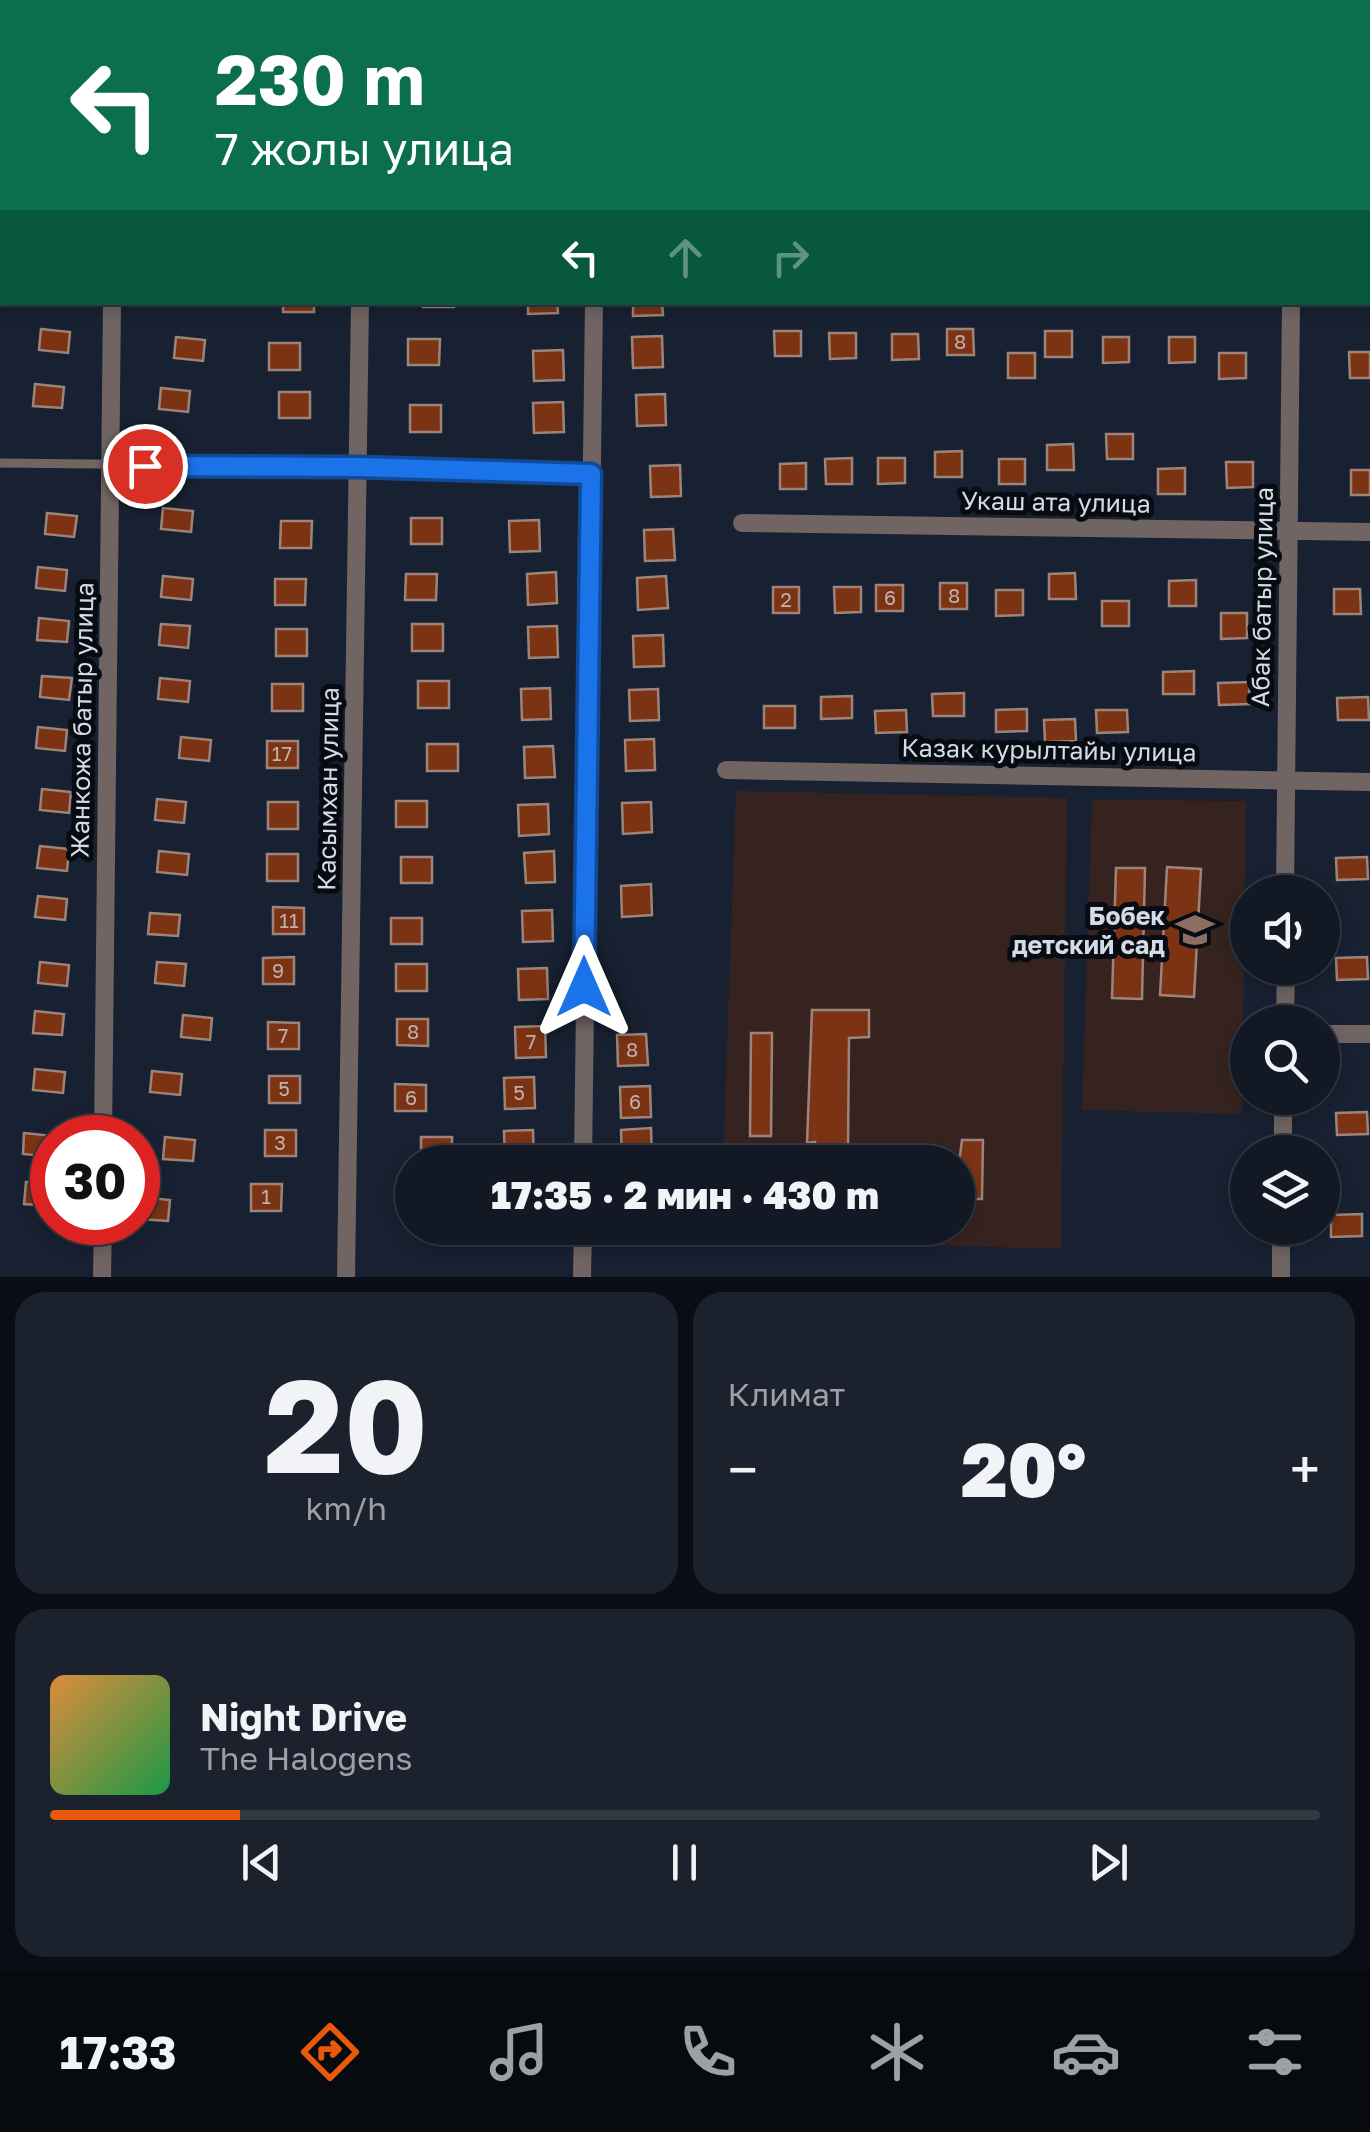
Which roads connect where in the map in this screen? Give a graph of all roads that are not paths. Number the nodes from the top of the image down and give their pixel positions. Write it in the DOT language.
graph roads {
  1 [pos="112,305"];
  2 [pos="360,305"];
  3 [pos="594,305"];
  4 [pos="1290,305"];
  5 [pos="0,463"];
  6 [pos="110,465"];
  7 [pos="358,467"];
  8 [pos="591,474"];
  9 [pos="742,523"];
  10 [pos="1288,531"];
  11 [pos="1370,532"];
  12 [pos="726,770"];
  13 [pos="1284,780"];
  14 [pos="1370,782"];
  15 [pos="1285,875"];
  16 [pos="1340,1034"];
  17 [pos="1370,1034"];
  18 [pos="103,1115"];
  19 [pos="583,1145"];
  20 [pos="102,1245"];
  21 [pos="583,1245"];
  22 [pos="1282,1245"];
  23 [pos="102,1277"];
  24 [pos="346,1277"];
  25 [pos="582,1277"];
  26 [pos="1281,1277"];
  1 -- 6 [label="street, Жанкожа батыр улица"];
  2 -- 7 [label="street, Касымхан улица"];
  3 -- 8 [label="street"];
  4 -- 10 [label="street, Абак батыр улица"];
  5 -- 6 [label="lane"];
  6 -- 7 [label="lane"];
  6 -- 18 [label="street, Жанкожа батыр улица"];
  7 -- 8 [label="lane"];
  7 -- 24 [label="street, Касымхан улица"];
  8 -- 19 [label="street"];
  9 -- 10 [label="street, Укаш ата улица"];
  10 -- 11 [label="street, Укаш ата улица"];
  10 -- 13 [label="street, Абак батыр улица"];
  12 -- 13 [label="street, Казак курылтайы улица"];
  13 -- 14 [label="street, Казак курылтайы улица"];
  13 -- 15 [label="street, Абак батыр улица"];
  16 -- 17 [label="street"];
  20 -- 23 [label="street"];
  21 -- 25 [label="street"];
  22 -- 26 [label="street"];
}
